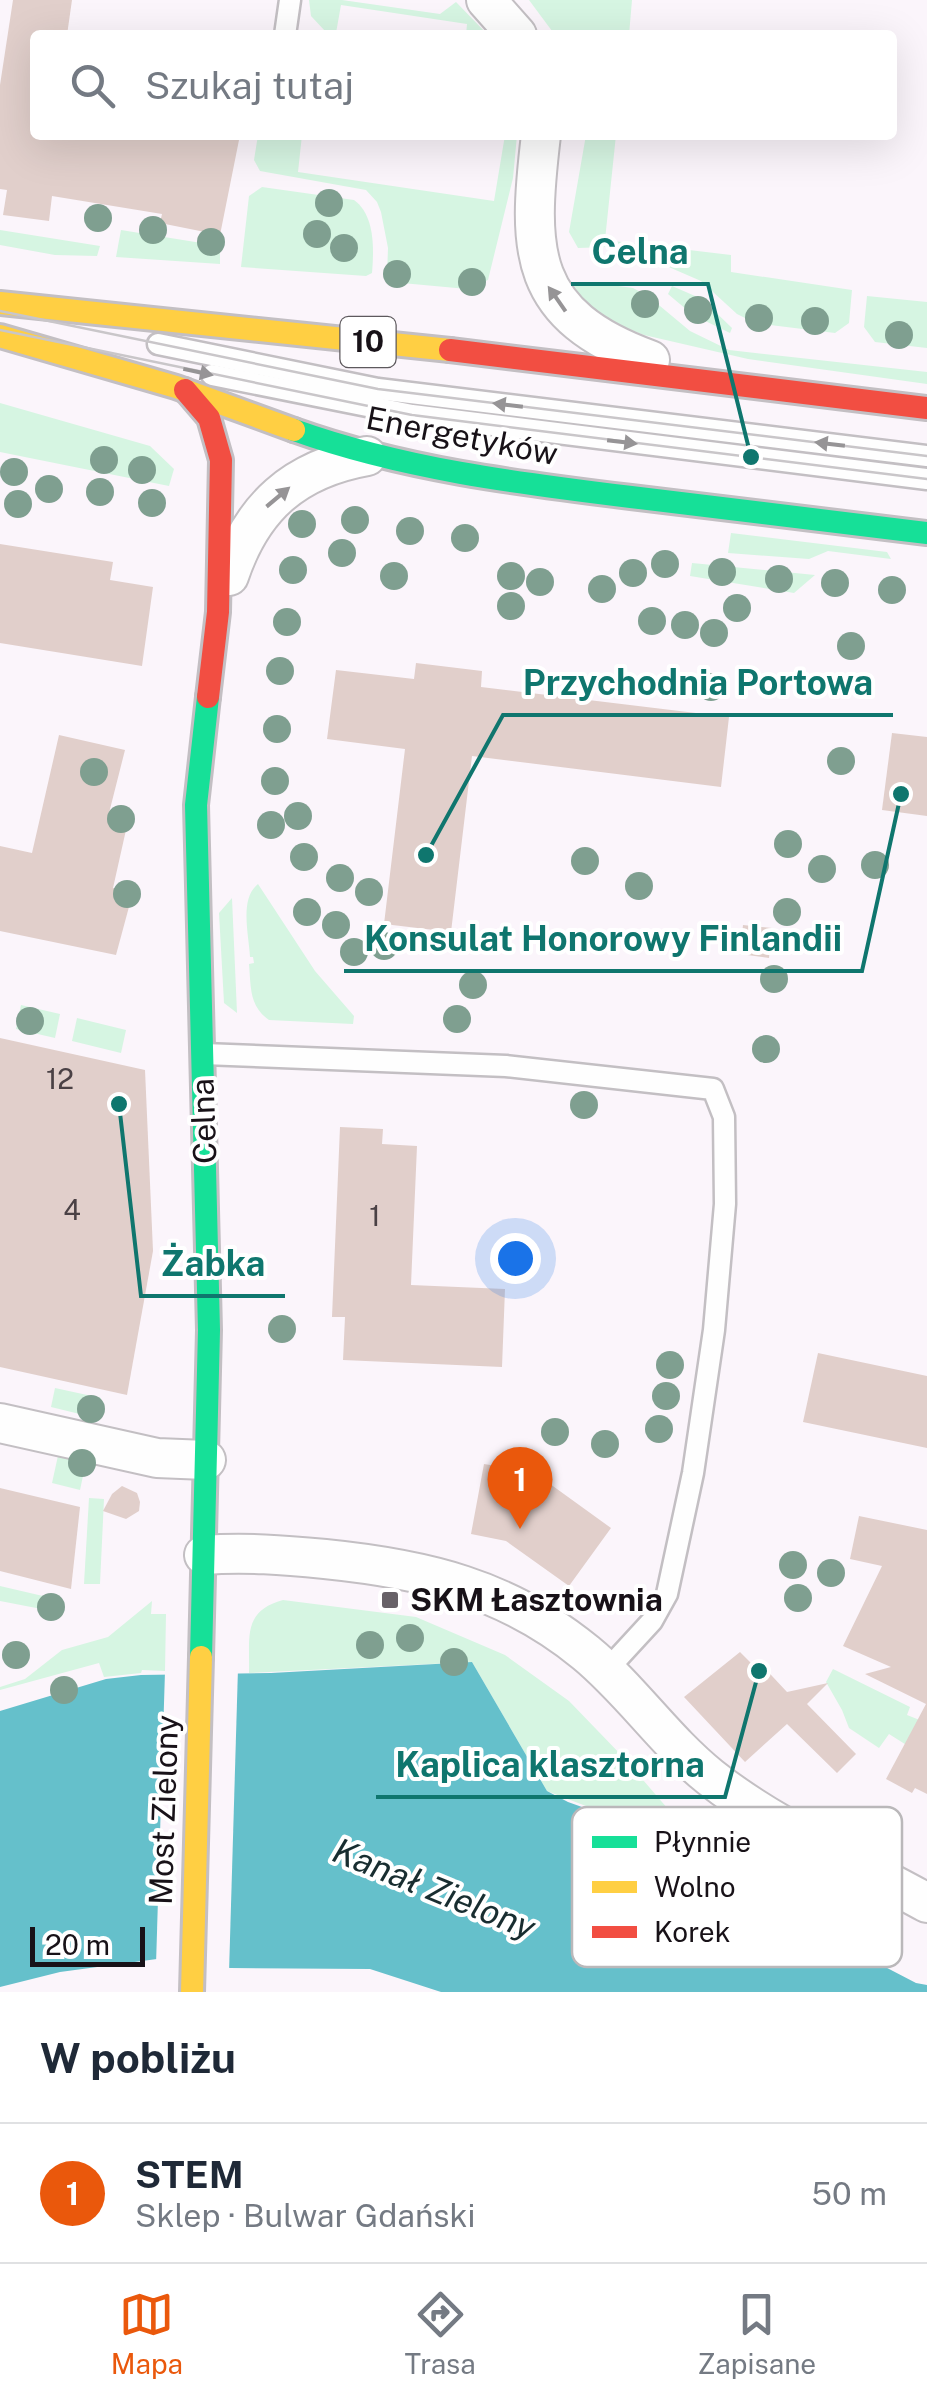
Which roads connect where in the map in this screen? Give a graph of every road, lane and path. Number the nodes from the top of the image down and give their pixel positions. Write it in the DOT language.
graph roads {
  1 [pos="290,0"];
  2 [pos="486,0"];
  3 [pos="286,30"];
  4 [pos="513,30"];
  5 [pos="541,140"];
  6 [pos="0,303"];
  7 [pos="0,311"];
  8 [pos="0,333"];
  9 [pos="736,384"];
  10 [pos="184,390"];
  11 [pos="927,408"];
  12 [pos="375,455"];
  13 [pos="927,456"];
  14 [pos="927,478"];
  15 [pos="927,533"];
  16 [pos="218,612"];
  17 [pos="202,1054"];
  18 [pos="0,1423"];
  19 [pos="206,1460"];
  20 [pos="204,1554"];
  21 [pos="202,1630"];
  22 [pos="606,1671"];
  23 [pos="755,1807"];
  24 [pos="902,1889"];
  25 [pos="927,1903"];
  26 [pos="192,1992"];
  1 -- 3 [label="lane"];
  2 -- 4 [label="street"];
  9 -- 5 [label="street, one-way"];
  6 -- 9 [label="main road, 10"];
  13 -- 7 [label="lane, one-way"];
  8 -- 10 [label="main road, Energetyków"];
  8 -- 14 [label="lane, one-way"];
  9 -- 11 [label="main road, 10"];
  10 -- 12 [label="main road, Energetyków"];
  10 -- 16 [label="main road, Celna"];
  12 -- 15 [label="main road, Energetyków"];
  16 -- 12 [label="street, Celna, one-way"];
  16 -- 17 [label="main road, Celna"];
  17 -- 19 [label="main road, Celna"];
  17 -- 22 [label="lane"];
  18 -- 19 [label="street"];
  19 -- 20 [label="main road, Celna"];
  20 -- 21 [label="main road, Celna"];
  20 -- 22 [label="street"];
  21 -- 26 [label="main road, Most Zielony"];
  22 -- 23 [label="street"];
  24 -- 25 [label="street"];
}
